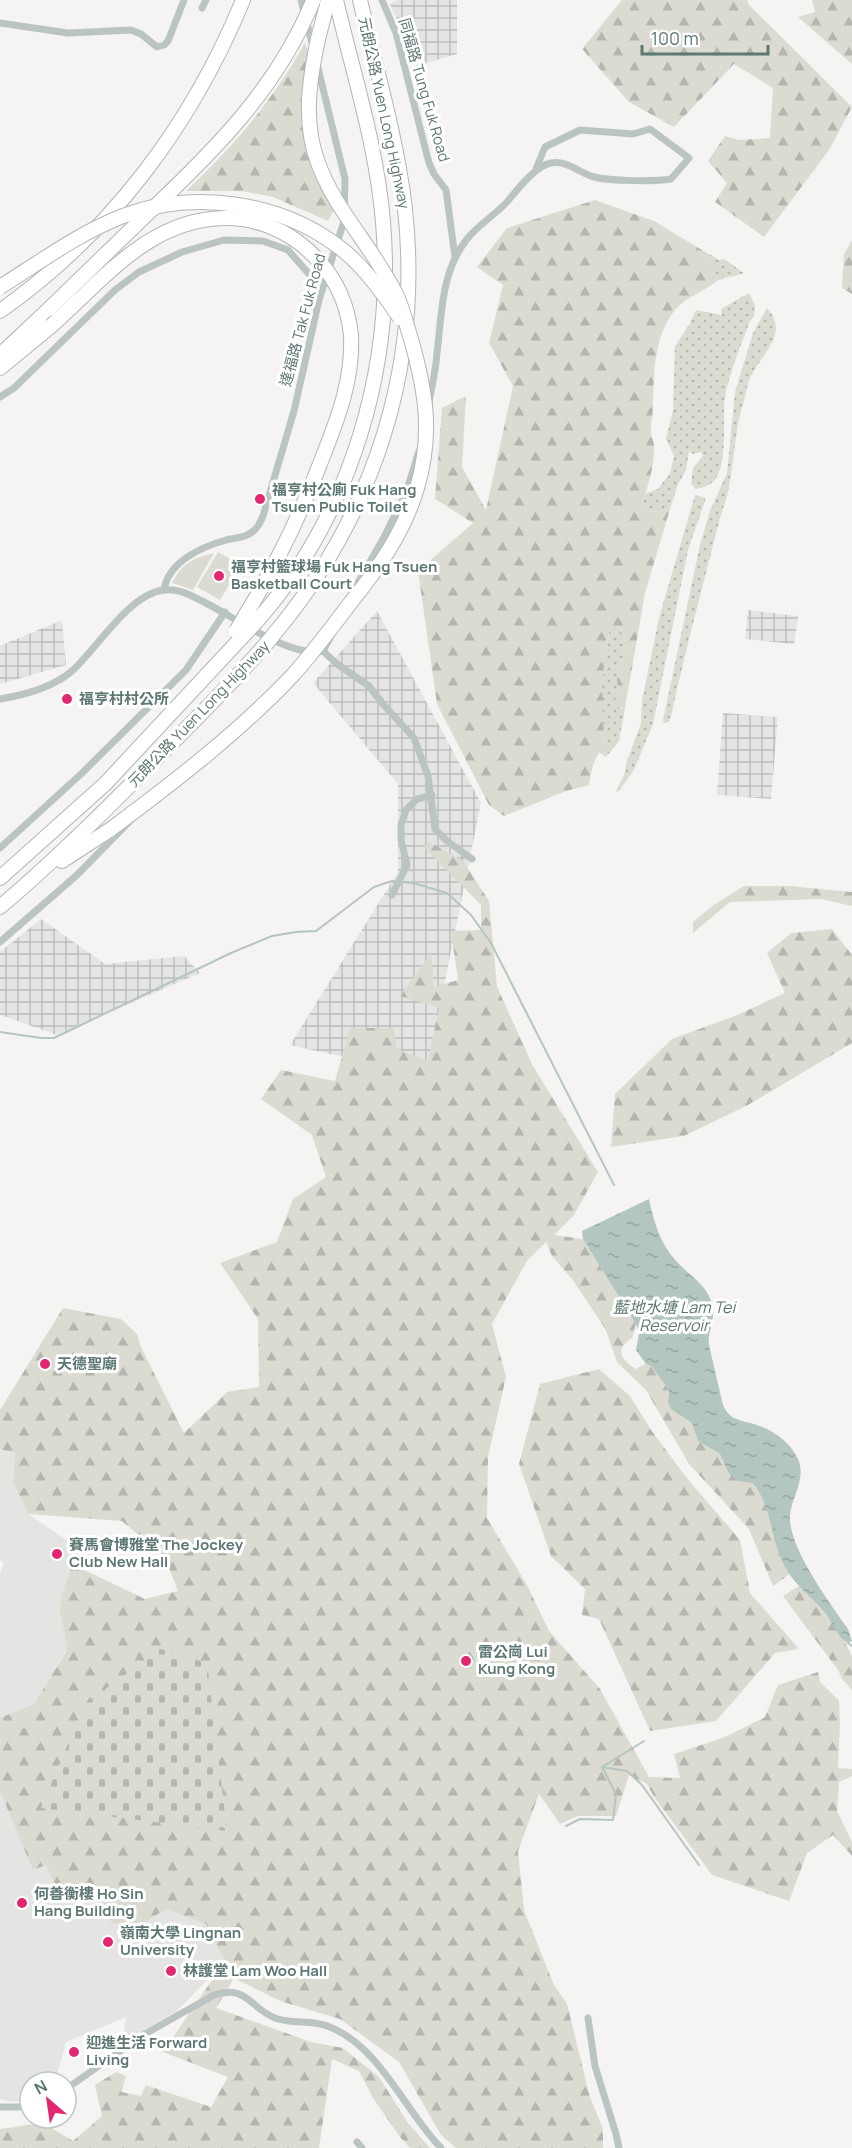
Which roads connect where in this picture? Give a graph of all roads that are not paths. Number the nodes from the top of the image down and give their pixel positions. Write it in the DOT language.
graph roads {
  1 [pos="184,0"];
  2 [pos="243,0"];
  3 [pos="301,0"];
  4 [pos="313,0"];
  5 [pos="328,0"];
  6 [pos="336,0"];
  7 [pos="360,0"];
  8 [pos="382,0"];
  9 [pos="0,23"];
  10 [pos="536,169"];
  11 [pos="455,257"];
  12 [pos="0,287"];
  13 [pos="319,300"];
  14 [pos="0,311"];
  15 [pos="408,330"];
  16 [pos="0,355"];
  17 [pos="0,368"];
  18 [pos="0,398"];
  19 [pos="164,590"];
  20 [pos="225,612"];
  21 [pos="250,619"];
  22 [pos="323,651"];
  23 [pos="0,699"];
  24 [pos="432,795"];
  25 [pos="148,802"];
  26 [pos="0,848"];
  27 [pos="472,858"];
  28 [pos="37,876"];
  29 [pos="0,878"];
  30 [pos="392,895"];
  31 [pos="0,908"];
  32 [pos="0,942"];
  33 [pos="588,2018"];
  34 [pos="78,2081"];
  35 [pos="0,2107"];
  36 [pos="18,2107"];
  37 [pos="441,2148"];
  38 [pos="619,2148"];
  1 -- 9 [label="street"];
  2 -- 14 [label="highway, bridge"];
  3 -- 13 [label="street, 達福路 Tak Fuk Road"];
  4 -- 16 [label="highway, bridge"];
  5 -- 15 [label="highway, bridge"];
  6 -- 21 [label="highway, 元朗公路 Yuen Long Highway"];
  7 -- 28 [label="highway, 元朗公路 Yuen Long Highway, bridge"];
  8 -- 11 [label="street, 同福路 Tung Fuk Road"];
  10 -- 10 [label="street"];
  10 -- 11 [label="street"];
  11 -- 22 [label="street"];
  12 -- 15 [label="highway, bridge"];
  13 -- 18 [label="street"];
  13 -- 19 [label="street, 達福路 Tak Fuk Road"];
  15 -- 28 [label="highway, bridge"];
  17 -- 21 [label="highway, bridge"];
  19 -- 20 [label="street"];
  19 -- 23 [label="street"];
  20 -- 22 [label="street"];
  20 -- 26 [label="street"];
  21 -- 29 [label="highway, 元朗公路 Yuen Long Highway, bridge"];
  22 -- 24 [label="street"];
  24 -- 27 [label="street"];
  24 -- 30 [label="street"];
  25 -- 32 [label="street"];
  28 -- 31 [label="highway, 元朗公路 Yuen Long Highway"];
  33 -- 38 [label="street"];
  34 -- 37 [label="street"];
  35 -- 36 [label="street"];
}
